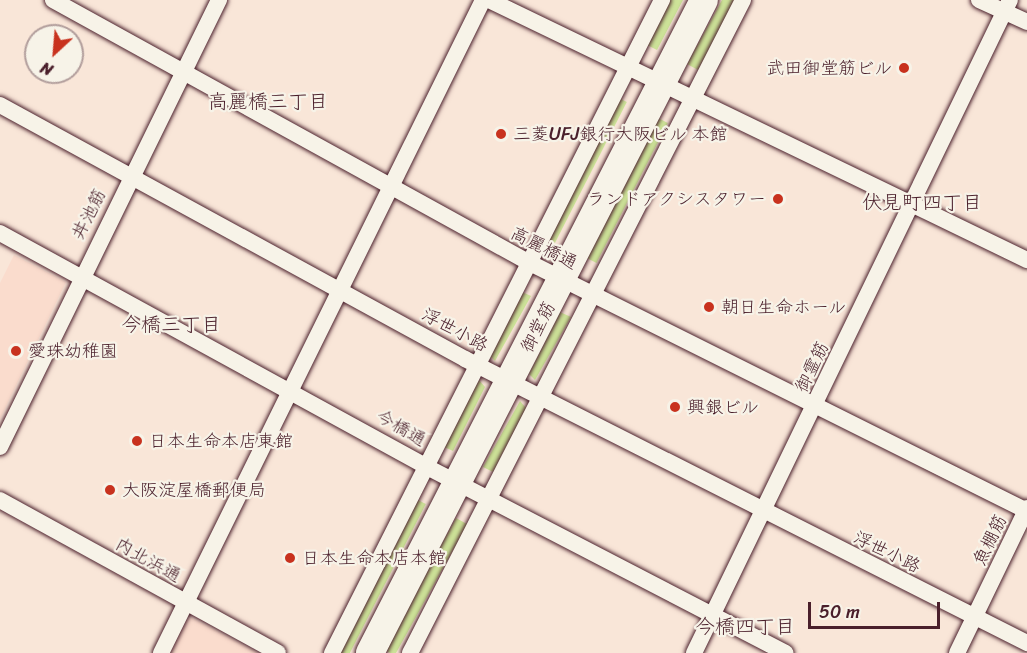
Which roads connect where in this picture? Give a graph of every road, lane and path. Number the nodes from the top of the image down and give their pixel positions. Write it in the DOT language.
graph roads {
  1 [pos="53,0"];
  2 [pos="219,0"];
  3 [pos="483,0"];
  4 [pos="489,0"];
  5 [pos="662,0"];
  6 [pos="704,0"];
  7 [pos="743,0"];
  8 [pos="979,0"];
  9 [pos="1007,6"];
  10 [pos="1027,22"];
  11 [pos="626,68"];
  12 [pos="182,73"];
  13 [pos="658,83"];
  14 [pos="690,98"];
  15 [pos="0,105"];
  16 [pos="130,176"];
  17 [pos="390,190"];
  18 [pos="912,205"];
  19 [pos="0,233"];
  20 [pos="1027,260"];
  21 [pos="528,262"];
  22 [pos="79,276"];
  23 [pos="562,279"];
  24 [pos="340,291"];
  25 [pos="591,294"];
  26 [pos="476,364"];
  27 [pos="511,380"];
  28 [pos="291,391"];
  29 [pos="540,395"];
  30 [pos="814,408"];
  31 [pos="0,447"];
  32 [pos="425,466"];
  33 [pos="456,482"];
  34 [pos="487,498"];
  35 [pos="0,500"];
  36 [pos="1027,510"];
  37 [pos="763,512"];
  38 [pos="186,603"];
  39 [pos="974,617"];
  40 [pos="712,618"];
  41 [pos="1027,643"];
  42 [pos="161,653"];
  43 [pos="278,653"];
  44 [pos="332,653"];
  45 [pos="370,653"];
  46 [pos="410,653"];
  47 [pos="694,653"];
  48 [pos="785,653"];
  49 [pos="957,653"];
  1 -- 12 [label="street, 高麗橋通"];
  2 -- 12 [label="street, 丼池筋"];
  3 -- 17 [label="street"];
  4 -- 11 [label="street"];
  5 -- 11 [label="street"];
  6 -- 13 [label="highway, 御堂筋"];
  7 -- 14 [label="street"];
  8 -- 9 [label="street"];
  9 -- 10 [label="street"];
  9 -- 18 [label="street, 御霊筋"];
  11 -- 13 [label="street"];
  11 -- 21 [label="street"];
  12 -- 16 [label="street, 丼池筋"];
  12 -- 17 [label="street, 高麗橋通"];
  13 -- 14 [label="street"];
  13 -- 23 [label="highway, 御堂筋"];
  14 -- 18 [label="street"];
  14 -- 25 [label="street"];
  15 -- 16 [label="street, 浮世小路"];
  16 -- 22 [label="street, 丼池筋"];
  16 -- 24 [label="street, 浮世小路"];
  17 -- 21 [label="street, 高麗橋通"];
  17 -- 24 [label="street"];
  18 -- 20 [label="street"];
  18 -- 30 [label="street, 御霊筋"];
  19 -- 22 [label="street, 今橋通"];
  21 -- 23 [label="street, 高麗橋通"];
  21 -- 26 [label="street"];
  22 -- 28 [label="street, 今橋通"];
  22 -- 31 [label="street, 丼池筋"];
  23 -- 25 [label="street, 高麗橋通"];
  23 -- 27 [label="highway, 御堂筋"];
  24 -- 26 [label="street, 浮世小路"];
  24 -- 28 [label="street"];
  25 -- 29 [label="street"];
  25 -- 30 [label="street, 高麗橋通"];
  26 -- 27 [label="street, 浮世小路"];
  26 -- 32 [label="street"];
  27 -- 29 [label="street, 浮世小路"];
  27 -- 33 [label="highway, 御堂筋"];
  28 -- 32 [label="street, 今橋通"];
  28 -- 38 [label="street"];
  29 -- 34 [label="street"];
  29 -- 37 [label="street, 浮世小路"];
  30 -- 36 [label="street, 高麗橋通"];
  30 -- 37 [label="street, 御霊筋"];
  32 -- 33 [label="street, 今橋通"];
  32 -- 44 [label="street"];
  33 -- 34 [label="street, 今橋通"];
  33 -- 45 [label="highway, 御堂筋"];
  34 -- 40 [label="street, 今橋通"];
  34 -- 46 [label="street"];
  35 -- 38 [label="street, 内北浜通"];
  36 -- 39 [label="street, 魚棚筋"];
  37 -- 39 [label="street, 浮世小路"];
  37 -- 40 [label="street, 御霊筋"];
  38 -- 42 [label="street"];
  38 -- 43 [label="street, 内北浜通"];
  39 -- 41 [label="street, 浮世小路"];
  39 -- 49 [label="street, 魚棚筋"];
  40 -- 47 [label="street, 御霊筋"];
  40 -- 48 [label="street, 今橋通"];
}
